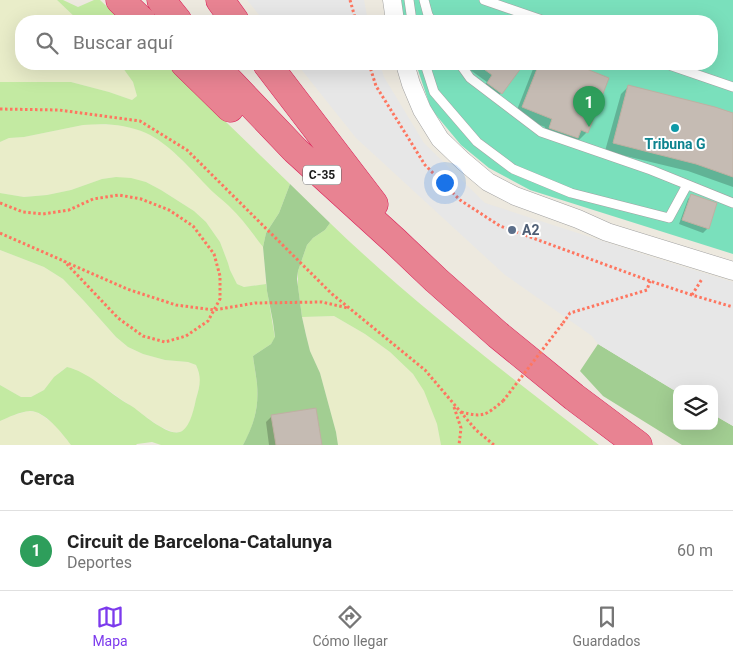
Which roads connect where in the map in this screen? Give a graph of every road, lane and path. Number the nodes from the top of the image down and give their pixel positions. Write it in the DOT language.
graph roads {
  1 [pos="120,0"];
  2 [pos="161,0"];
  3 [pos="220,0"];
  4 [pos="350,0"];
  5 [pos="392,0"];
  6 [pos="409,0"];
  7 [pos="424,0"];
  8 [pos="484,0"];
  9 [pos="136,15"];
  10 [pos="173,15"];
  11 [pos="231,15"];
  12 [pos="354,15"];
  13 [pos="394,15"];
  14 [pos="411,15"];
  15 [pos="428,15"];
  16 [pos="528,15"];
  17 [pos="191,70"];
  18 [pos="219,70"];
  19 [pos="272,70"];
  20 [pos="407,70"];
  21 [pos="427,70"];
  22 [pos="464,70"];
  23 [pos="683,70"];
  24 [pos="733,88"];
  25 [pos="0,109"];
  26 [pos="687,185"];
  27 [pos="0,203"];
  28 [pos="733,204"];
  29 [pos="0,233"];
  30 [pos="64,261"];
  31 [pos="733,271"];
  32 [pos="705,274"];
  33 [pos="436,280"];
  34 [pos="650,281"];
  35 [pos="692,295"];
  36 [pos="350,308"];
  37 [pos="214,310"];
  38 [pos="453,404"];
  39 [pos="460,411"];
  40 [pos="459,445"];
  41 [pos="494,445"];
  42 [pos="638,445"];
  1 -- 9 [label="highway"];
  2 -- 10 [label="highway"];
  3 -- 11 [label="highway"];
  4 -- 12 [label="path"];
  5 -- 13 [label="street"];
  6 -- 14 [label="lane"];
  7 -- 15 [label="lane"];
  8 -- 16 [label="lane"];
  17 -- 33 [label="highway"];
  18 -- 33 [label="highway, C-35"];
  19 -- 33 [label="highway"];
  20 -- 31 [label="street"];
  21 -- 26 [label="lane"];
  22 -- 26 [label="lane"];
  23 -- 24 [label="lane"];
  25 -- 36 [label="path"];
  26 -- 28 [label="lane"];
  27 -- 37 [label="path"];
  29 -- 30 [label="path"];
  30 -- 37 [label="path"];
  30 -- 37 [label="path"];
  32 -- 35 [label="path"];
  33 -- 42 [label="highway, C-35"];
  34 -- 39 [label="path, bridge"];
  36 -- 37 [label="path"];
  36 -- 38 [label="path"];
  38 -- 39 [label="path"];
  38 -- 40 [label="path"];
  39 -- 41 [label="path"];
}
